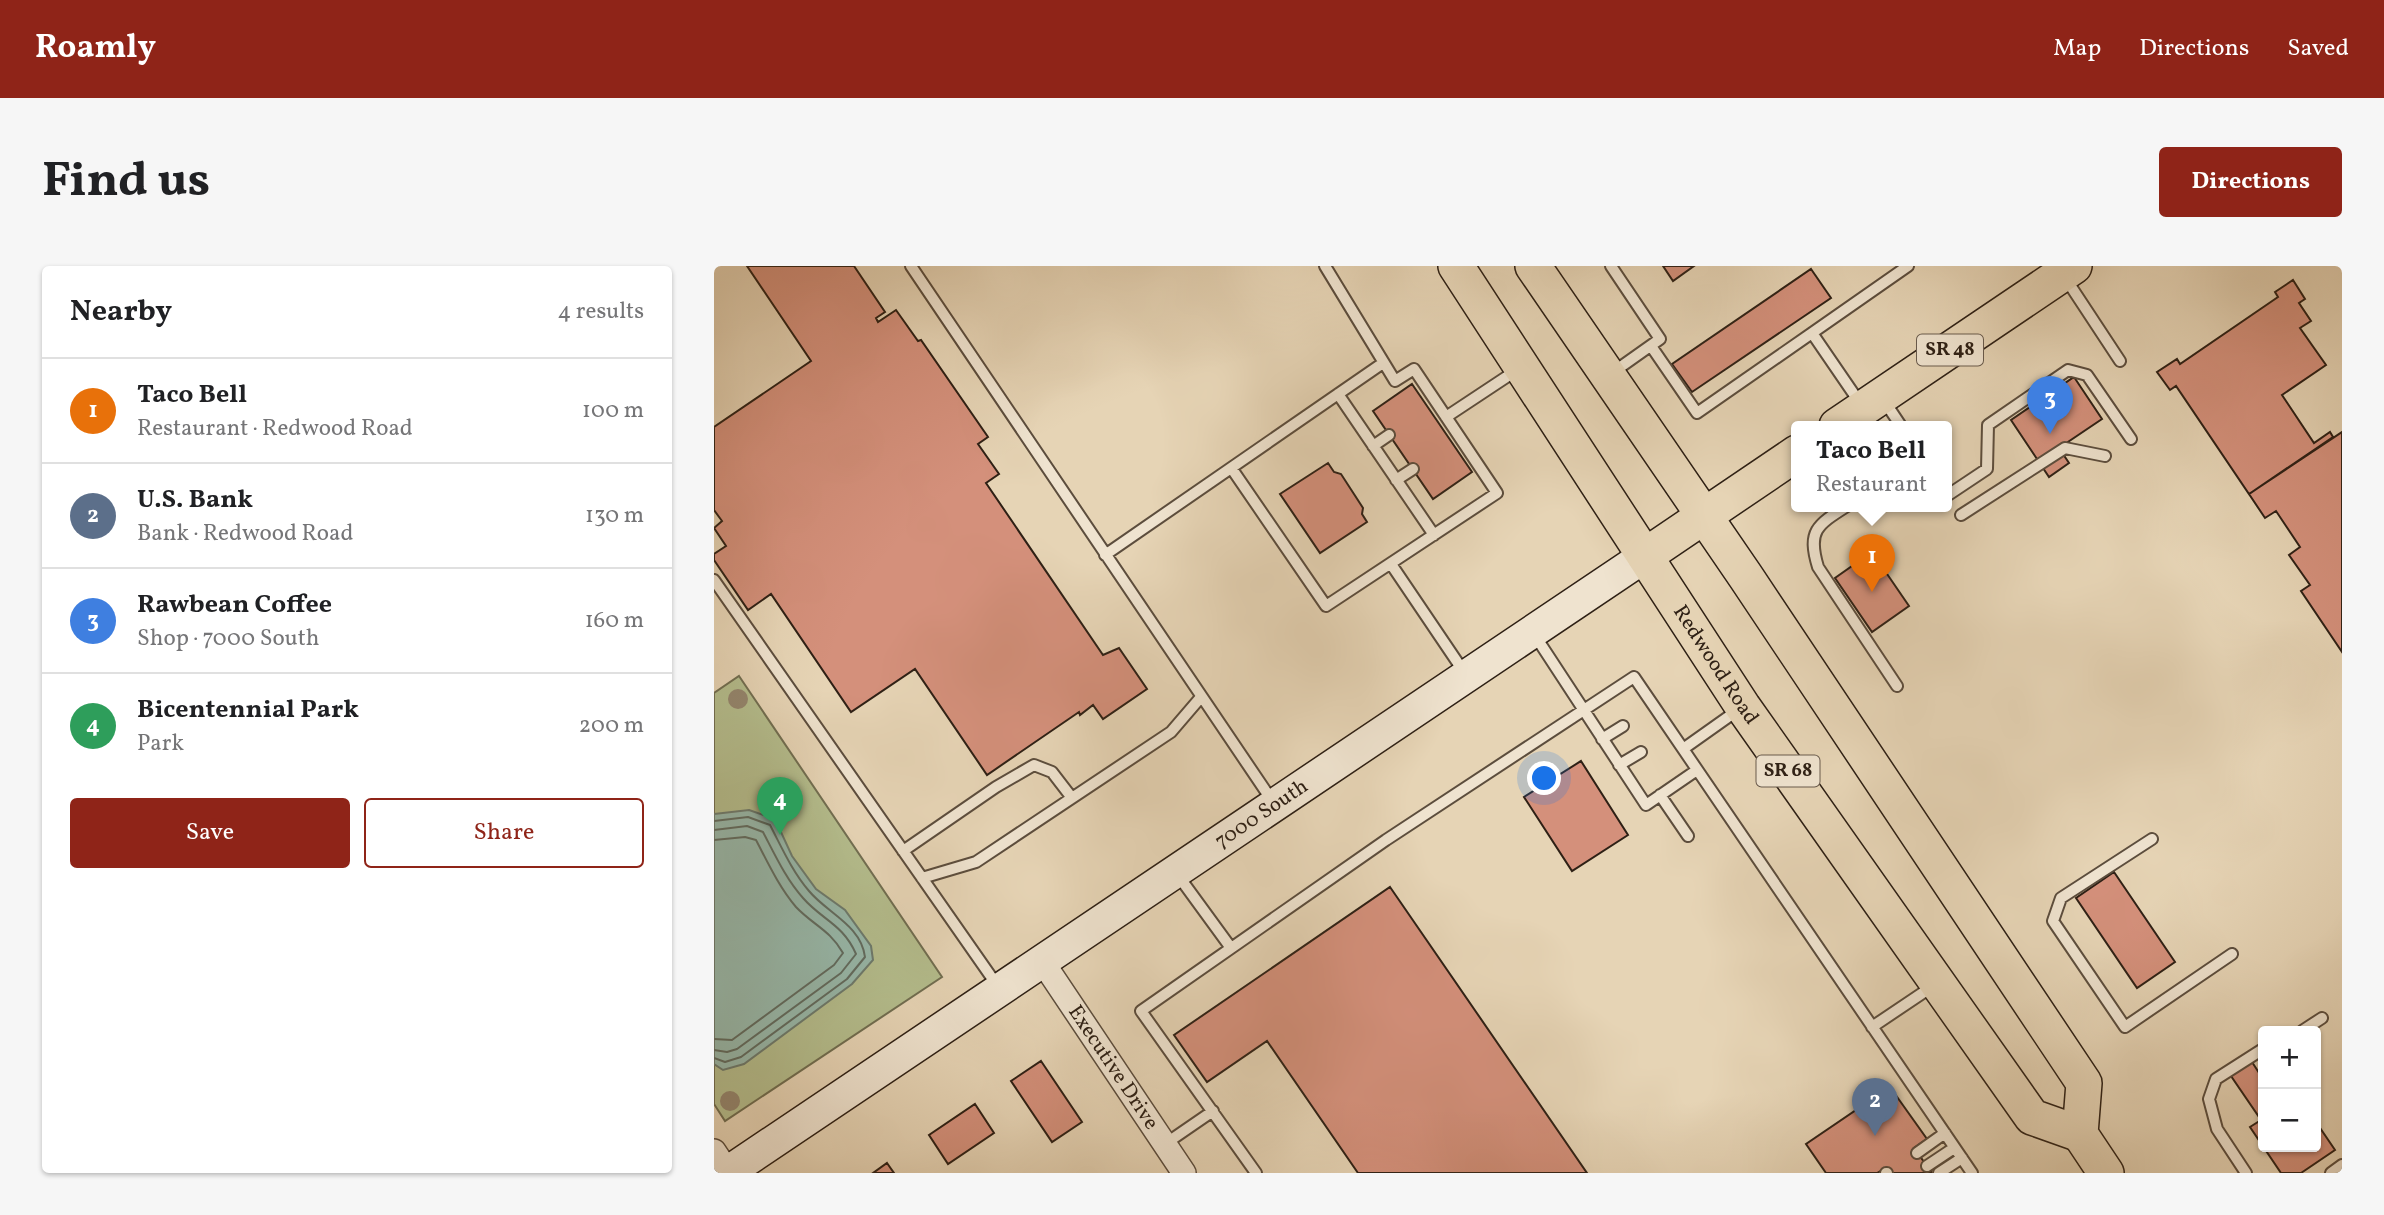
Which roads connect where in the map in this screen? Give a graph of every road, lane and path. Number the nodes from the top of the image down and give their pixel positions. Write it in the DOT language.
graph roads {
  1 [pos="911,266"];
  2 [pos="1325,266"];
  3 [pos="1456,266"];
  4 [pos="1611,266"];
  5 [pos="1908,266"];
  6 [pos="1536,267"];
  7 [pos="2068,270"];
  8 [pos="1812,332"];
  9 [pos="1651,346"];
  10 [pos="2120,361"];
  11 [pos="1383,363"];
  12 [pos="1522,367"];
  13 [pos="1608,376"];
  14 [pos="1338,394"];
  15 [pos="1861,410"];
  16 [pos="1446,417"];
  17 [pos="1888,421"];
  18 [pos="1389,435"];
  19 [pos="2131,439"];
  20 [pos="1373,446"];
  21 [pos="2105,456"];
  22 [pos="1791,457"];
  23 [pos="1232,469"];
  24 [pos="1413,469"];
  25 [pos="1396,481"];
  26 [pos="1952,492"];
  27 [pos="1838,512"];
  28 [pos="1961,515"];
  29 [pos="1704,517"];
  30 [pos="1434,535"];
  31 [pos="1105,555"];
  32 [pos="1645,556"];
  33 [pos="1391,564"];
  34 [pos="714,580"];
  35 [pos="1532,631"];
  36 [pos="1466,675"];
  37 [pos="1897,686"];
  38 [pos="1201,697"];
  39 [pos="1743,706"];
  40 [pos="1583,710"];
  41 [pos="1623,726"];
  42 [pos="1672,732"];
  43 [pos="1602,739"];
  44 [pos="1661,739"];
  45 [pos="1683,749"];
  46 [pos="1641,752"];
  47 [pos="1619,765"];
  48 [pos="1698,770"];
  49 [pos="1660,795"];
  50 [pos="1072,798"];
  51 [pos="1275,804"];
  52 [pos="1688,836"];
  53 [pos="2152,839"];
  54 [pos="903,851"];
  55 [pos="1174,871"];
  56 [pos="922,878"];
  57 [pos="1231,948"];
  58 [pos="2232,954"];
  59 [pos="1042,961"];
  60 [pos="1938,983"];
  61 [pos="1000,989"];
  62 [pos="2322,1018"];
  63 [pos="2310,1026"];
  64 [pos="1872,1027"];
  65 [pos="2258,1050"];
  66 [pos="1213,1111"];
  67 [pos="1945,1133"];
  68 [pos="2080,1134"];
  69 [pos="1165,1144"];
  70 [pos="1954,1148"];
  71 [pos="714,1151"];
  72 [pos="1917,1153"];
  73 [pos="1962,1158"];
  74 [pos="2342,1165"];
  75 [pos="1927,1166"];
  76 [pos="728,1173"];
  77 [pos="1184,1173"];
  78 [pos="1256,1173"];
  79 [pos="1939,1173"];
  80 [pos="1972,1173"];
  81 [pos="2106,1173"];
  82 [pos="2246,1173"];
  83 [pos="2331,1173"];
  1 -- 31 [label="lane"];
  2 -- 11 [label="lane"];
  3 -- 12 [label="main road, Redwood Road / SR 68"];
  4 -- 9 [label="lane"];
  5 -- 8 [label="lane"];
  6 -- 13 [label="main road"];
  7 -- 10 [label="lane"];
  7 -- 15 [label="main road, SR 48"];
  8 -- 9 [label="lane"];
  8 -- 15 [label="lane"];
  9 -- 13 [label="lane"];
  11 -- 14 [label="lane"];
  11 -- 16 [label="lane"];
  12 -- 16 [label="lane"];
  12 -- 32 [label="main road, Redwood Road / SR 68"];
  13 -- 29 [label="main road"];
  14 -- 20 [label="lane"];
  14 -- 23 [label="lane"];
  15 -- 17 [label="lane"];
  16 -- 30 [label="lane"];
  18 -- 20 [label="lane"];
  19 -- 26 [label="lane"];
  20 -- 25 [label="lane"];
  21 -- 28 [label="lane"];
  22 -- 29 [label="main road, 7000 South"];
  23 -- 31 [label="lane"];
  23 -- 33 [label="lane"];
  24 -- 25 [label="lane"];
  25 -- 30 [label="lane"];
  27 -- 37 [label="lane"];
  29 -- 32 [label="main road, 7000 South"];
  29 -- 68 [label="main road"];
  30 -- 33 [label="lane"];
  31 -- 38 [label="lane"];
  32 -- 35 [label="main road, 7000 South"];
  32 -- 39 [label="main road, Redwood Road / SR 68"];
  33 -- 36 [label="lane"];
  34 -- 54 [label="lane"];
  35 -- 36 [label="main road, 7000 South"];
  35 -- 40 [label="lane"];
  36 -- 51 [label="main road, 7000 South"];
  38 -- 50 [label="lane"];
  38 -- 51 [label="lane"];
  39 -- 45 [label="lane"];
  39 -- 60 [label="main road, Redwood Road / SR 68"];
  40 -- 42 [label="lane"];
  40 -- 43 [label="lane"];
  40 -- 57 [label="lane"];
  41 -- 43 [label="lane"];
  42 -- 44 [label="lane"];
  42 -- 45 [label="lane"];
  43 -- 47 [label="lane"];
  45 -- 48 [label="lane"];
  46 -- 47 [label="lane"];
  47 -- 49 [label="lane"];
  48 -- 49 [label="lane"];
  48 -- 64 [label="lane"];
  49 -- 52 [label="lane"];
  50 -- 54 [label="lane"];
  50 -- 56 [label="lane"];
  51 -- 55 [label="main road, 7000 South"];
  53 -- 58 [label="lane"];
  54 -- 56 [label="lane"];
  55 -- 57 [label="lane"];
  55 -- 59 [label="main road, 7000 South"];
  56 -- 61 [label="lane"];
  57 -- 66 [label="lane"];
  59 -- 61 [label="main road, 7000 South"];
  59 -- 69 [label="street, Executive Drive"];
  60 -- 64 [label="lane"];
  60 -- 68 [label="main road, Redwood Road / SR 68"];
  61 -- 76 [label="main road, 7000 South"];
  62 -- 63 [label="lane"];
  64 -- 67 [label="lane"];
  65 -- 82 [label="lane"];
  66 -- 69 [label="lane"];
  66 -- 78 [label="lane"];
  67 -- 70 [label="lane"];
  67 -- 72 [label="lane"];
  68 -- 81 [label="main road"];
  69 -- 77 [label="street, Executive Drive"];
  70 -- 73 [label="lane"];
  70 -- 75 [label="lane"];
  71 -- 76 [label="street"];
  73 -- 79 [label="lane"];
  73 -- 80 [label="lane"];
  74 -- 83 [label="lane"];
}
